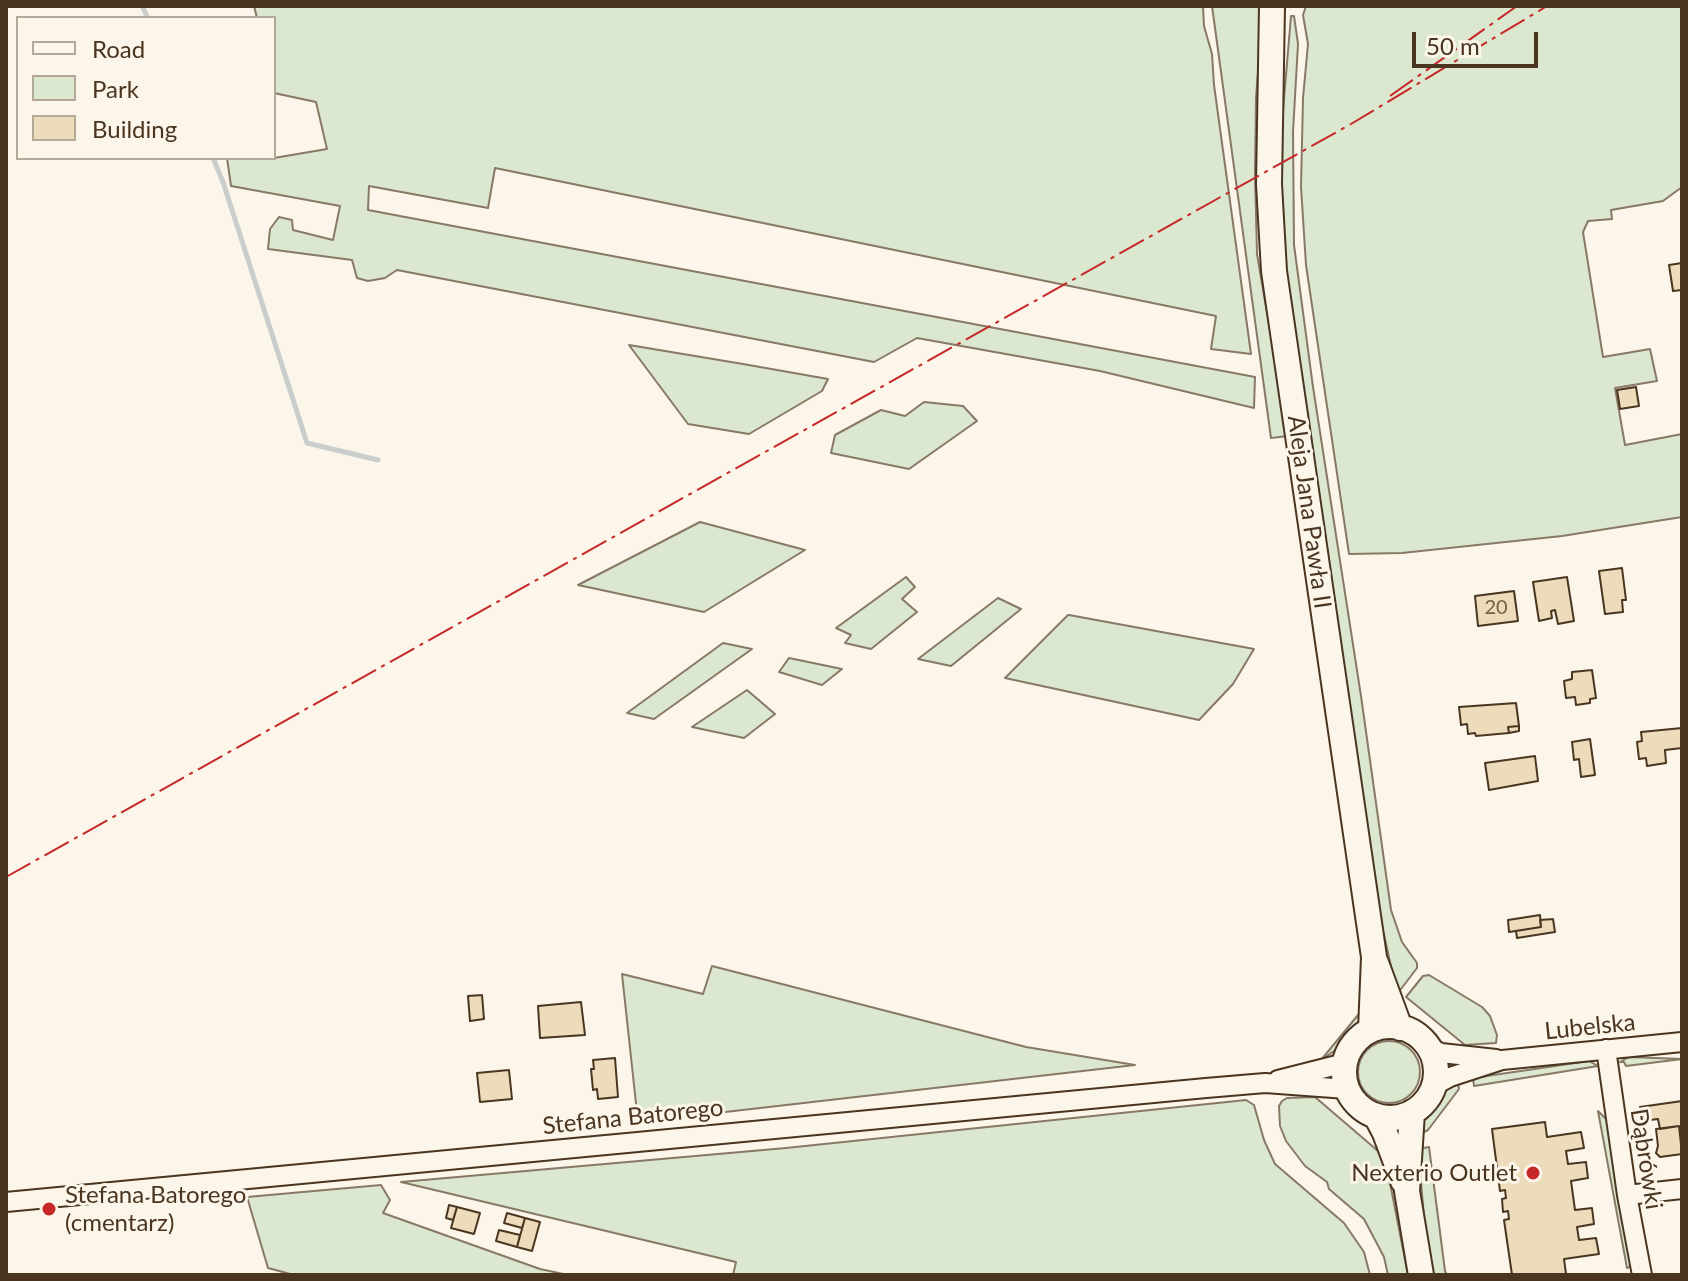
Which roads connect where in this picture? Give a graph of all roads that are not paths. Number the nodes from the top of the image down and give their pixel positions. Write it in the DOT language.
graph roads {
  1 [pos="1272,6"];
  2 [pos="1288,6"];
  3 [pos="1273,64"];
  4 [pos="1374,957"];
  5 [pos="1400,1028"];
  6 [pos="1371,1030"];
  7 [pos="1682,1042"];
  8 [pos="1428,1047"];
  9 [pos="1606,1049"];
  10 [pos="1502,1060"];
  11 [pos="1345,1063"];
  12 [pos="1265,1083"];
  13 [pos="1433,1086"];
  14 [pos="1347,1089"];
  15 [pos="1412,1112"];
  16 [pos="1376,1116"];
  17 [pos="1682,1189"];
  18 [pos="1407,1191"];
  19 [pos="1627,1195"];
  20 [pos="6,1202"];
  21 [pos="1421,1275"];
  22 [pos="1642,1275"];
  1 -- 3 [label="main road, Aleja Jana Pawła II"];
  2 -- 3 [label="main road, Aleja Jana Pawła II"];
  3 -- 4 [label="main road, Aleja Jana Pawła II"];
  4 -- 5 [label="main road, Aleja Jana Pawła II"];
  4 -- 6 [label="main road, Aleja Jana Pawła II"];
  5 -- 6 [label="main road"];
  5 -- 8 [label="main road"];
  6 -- 11 [label="main road"];
  7 -- 9 [label="street, Lubelska"];
  8 -- 10 [label="street, Lubelska"];
  8 -- 13 [label="main road"];
  9 -- 10 [label="street, Lubelska"];
  9 -- 19 [label="street, Dąbrówki"];
  10 -- 13 [label="street, Lubelska"];
  11 -- 12 [label="street, Stefana Batorego"];
  11 -- 14 [label="main road"];
  12 -- 14 [label="street, Stefana Batorego"];
  12 -- 20 [label="street, Stefana Batorego"];
  13 -- 15 [label="main road"];
  14 -- 16 [label="main road"];
  15 -- 16 [label="main road"];
  15 -- 18 [label="main road"];
  16 -- 18 [label="main road"];
  17 -- 19 [label="street"];
  18 -- 21 [label="main road"];
  19 -- 22 [label="street, Dąbrówki"];
}
